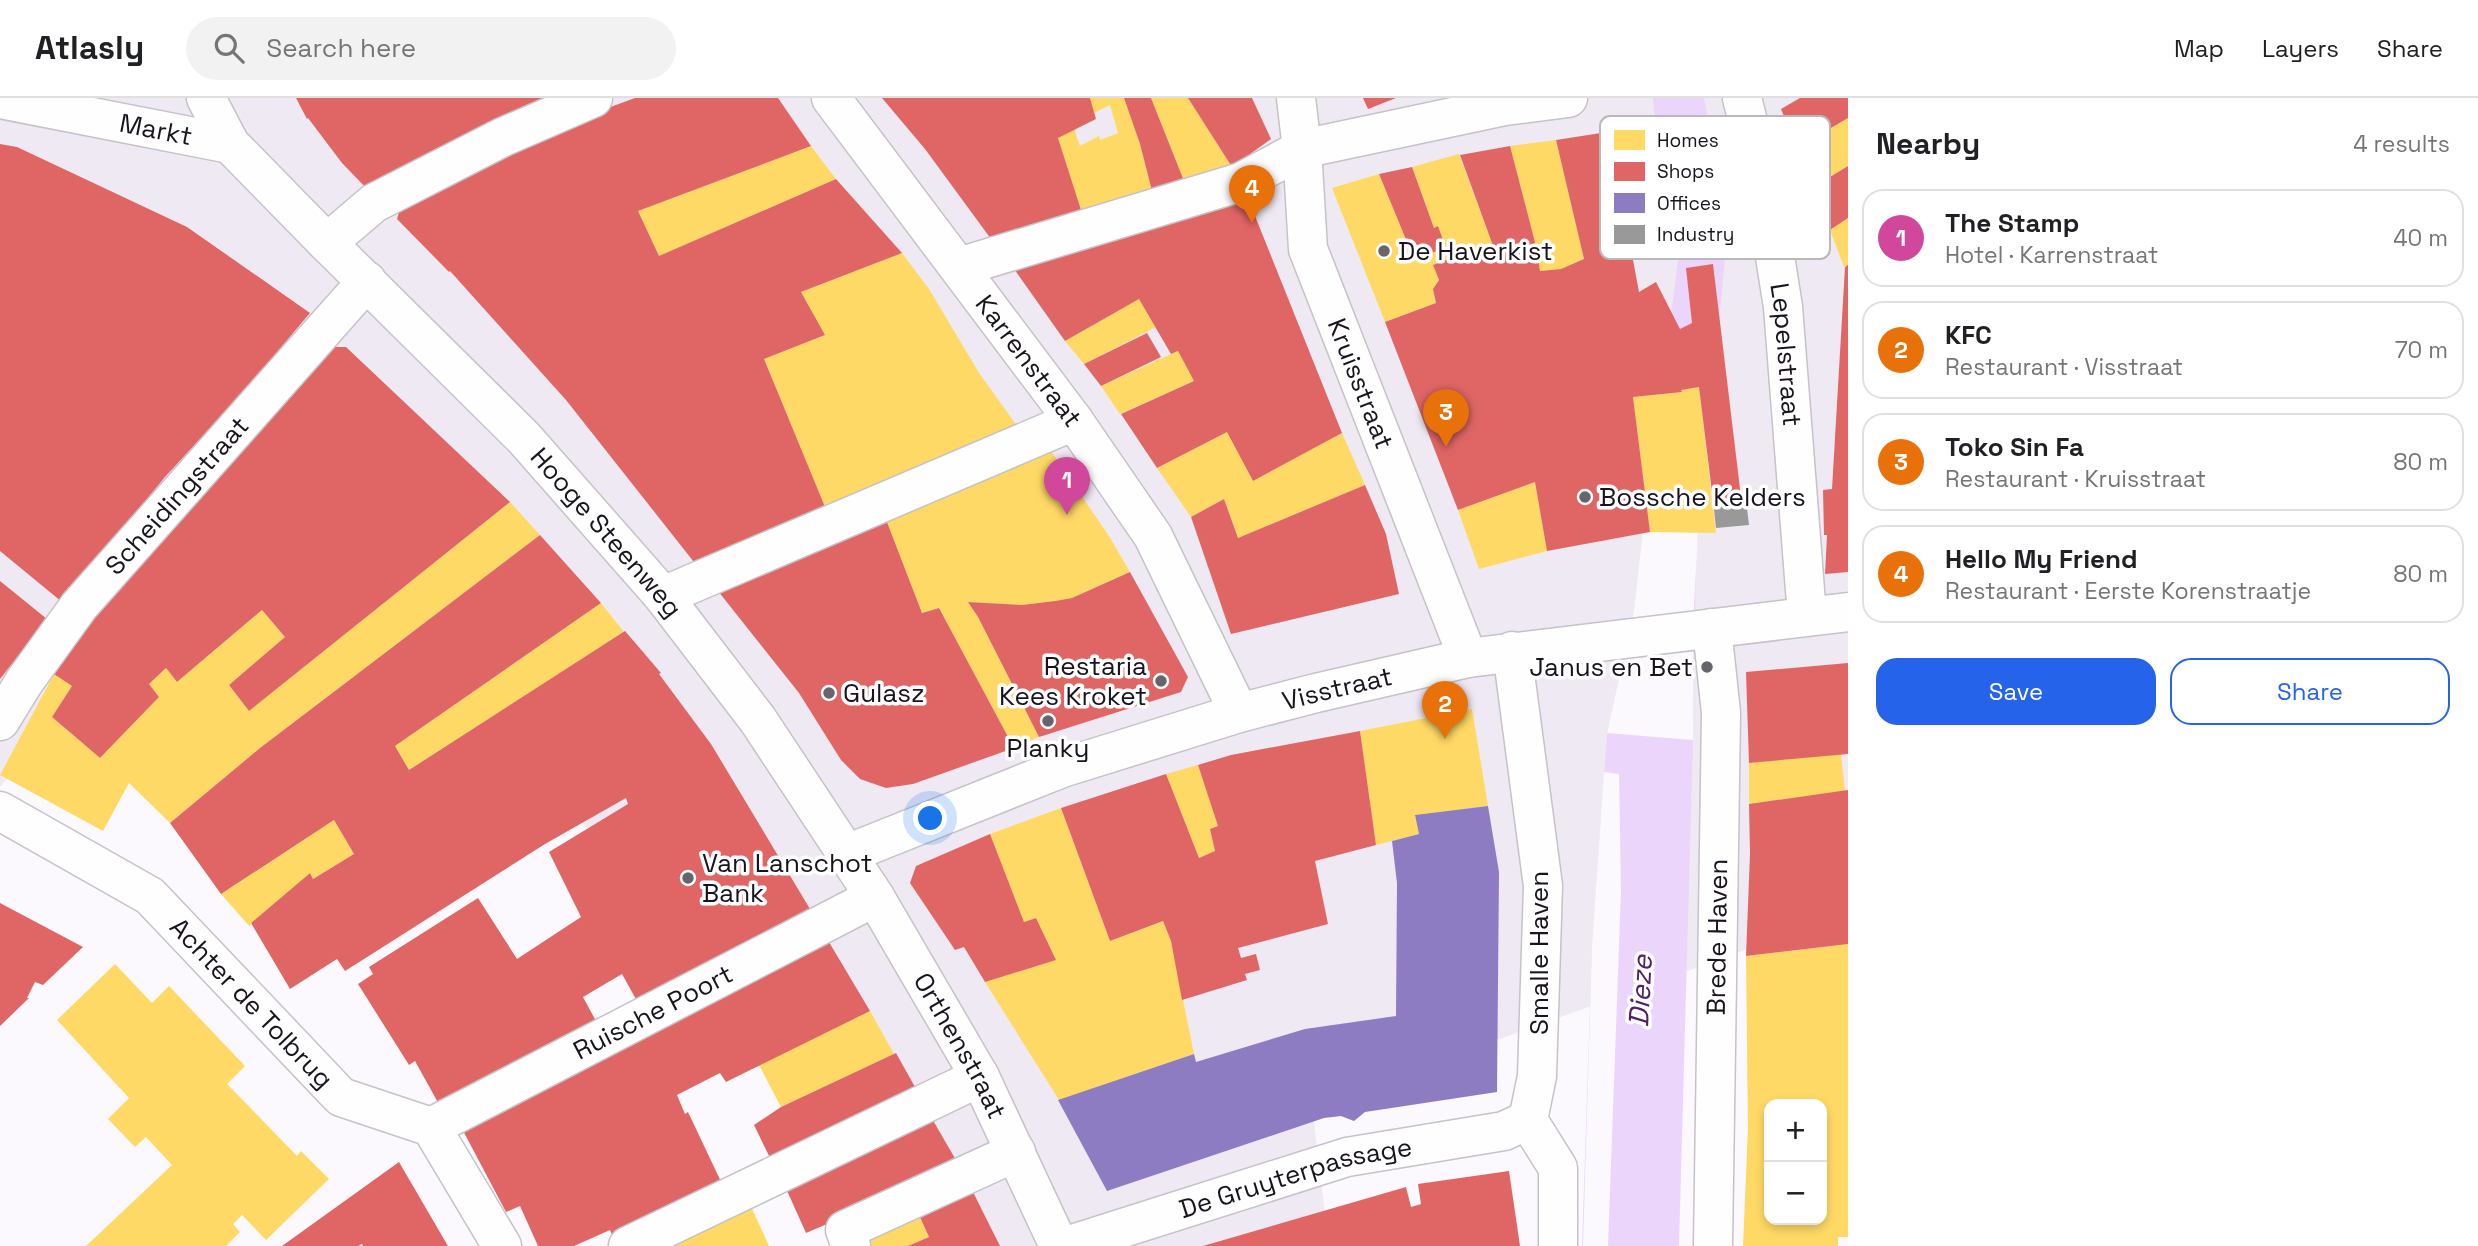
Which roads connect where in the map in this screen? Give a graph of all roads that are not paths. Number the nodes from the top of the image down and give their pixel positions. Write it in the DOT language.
graph roads {
  1 [pos="206,98"];
  2 [pos="593,98"];
  3 [pos="831,98"];
  4 [pos="1297,98"];
  5 [pos="1568,98"];
  6 [pos="1742,98"];
  7 [pos="0,99"];
  8 [pos="1747,116"];
  9 [pos="230,144"];
  10 [pos="1302,149"];
  11 [pos="327,243"];
  12 [pos="1775,259"];
  13 [pos="959,267"];
  14 [pos="367,281"];
  15 [pos="1073,421"];
  16 [pos="663,596"];
  17 [pos="1848,612"];
  18 [pos="1807,616"];
  19 [pos="1712,628"];
  20 [pos="1512,652"];
  21 [pos="1468,658"];
  22 [pos="1239,713"];
  23 [pos="0,721"];
  24 [pos="0,811"];
  25 [pos="847,853"];
  26 [pos="875,897"];
  27 [pos="980,1077"];
  28 [pos="1528,1120"];
  29 [pos="431,1127"];
  30 [pos="1016,1152"];
  31 [pos="502,1246"];
  32 [pos="628,1246"];
  33 [pos="851,1246"];
  34 [pos="1059,1246"];
  35 [pos="1066,1246"];
  36 [pos="1558,1246"];
  37 [pos="1713,1246"];
  1 -- 9 [label="street, Hooge Steenweg"];
  2 -- 11 [label="street"];
  3 -- 13 [label="street, Karrenstraat"];
  4 -- 10 [label="street, Kruisstraat"];
  5 -- 10 [label="street"];
  6 -- 8 [label="street, Lepelstraat"];
  7 -- 9 [label="street, Markt"];
  9 -- 11 [label="street, Hooge Steenweg"];
  10 -- 13 [label="street"];
  10 -- 21 [label="street, Kruisstraat"];
  11 -- 14 [label="street, Hooge Steenweg"];
  12 -- 18 [label="street, Lepelstraat"];
  13 -- 15 [label="street, Karrenstraat"];
  14 -- 16 [label="street, Hooge Steenweg"];
  14 -- 23 [label="street, Scheidingstraat"];
  15 -- 16 [label="street"];
  15 -- 22 [label="street, Karrenstraat"];
  16 -- 25 [label="street, Hooge Steenweg"];
  17 -- 18 [label="street, Visstraat"];
  18 -- 19 [label="street, Visstraat"];
  19 -- 20 [label="street, Visstraat"];
  19 -- 37 [label="street, Brede Haven"];
  20 -- 21 [label="street, Visstraat"];
  20 -- 28 [label="street, Smalle Haven"];
  21 -- 22 [label="street, Visstraat"];
  22 -- 25 [label="street, Visstraat"];
  24 -- 29 [label="street, Achter de Tolbrug"];
  25 -- 26 [label="street, Orthenstraat"];
  26 -- 27 [label="street, Orthenstraat"];
  26 -- 29 [label="street, Ruische Poort"];
  27 -- 30 [label="street, Orthenstraat"];
  27 -- 32 [label="street"];
  28 -- 35 [label="street, De Gruyterpassage"];
  28 -- 36 [label="street"];
  29 -- 31 [label="street"];
  30 -- 33 [label="street"];
  30 -- 34 [label="street, Orthenstraat"];
}
